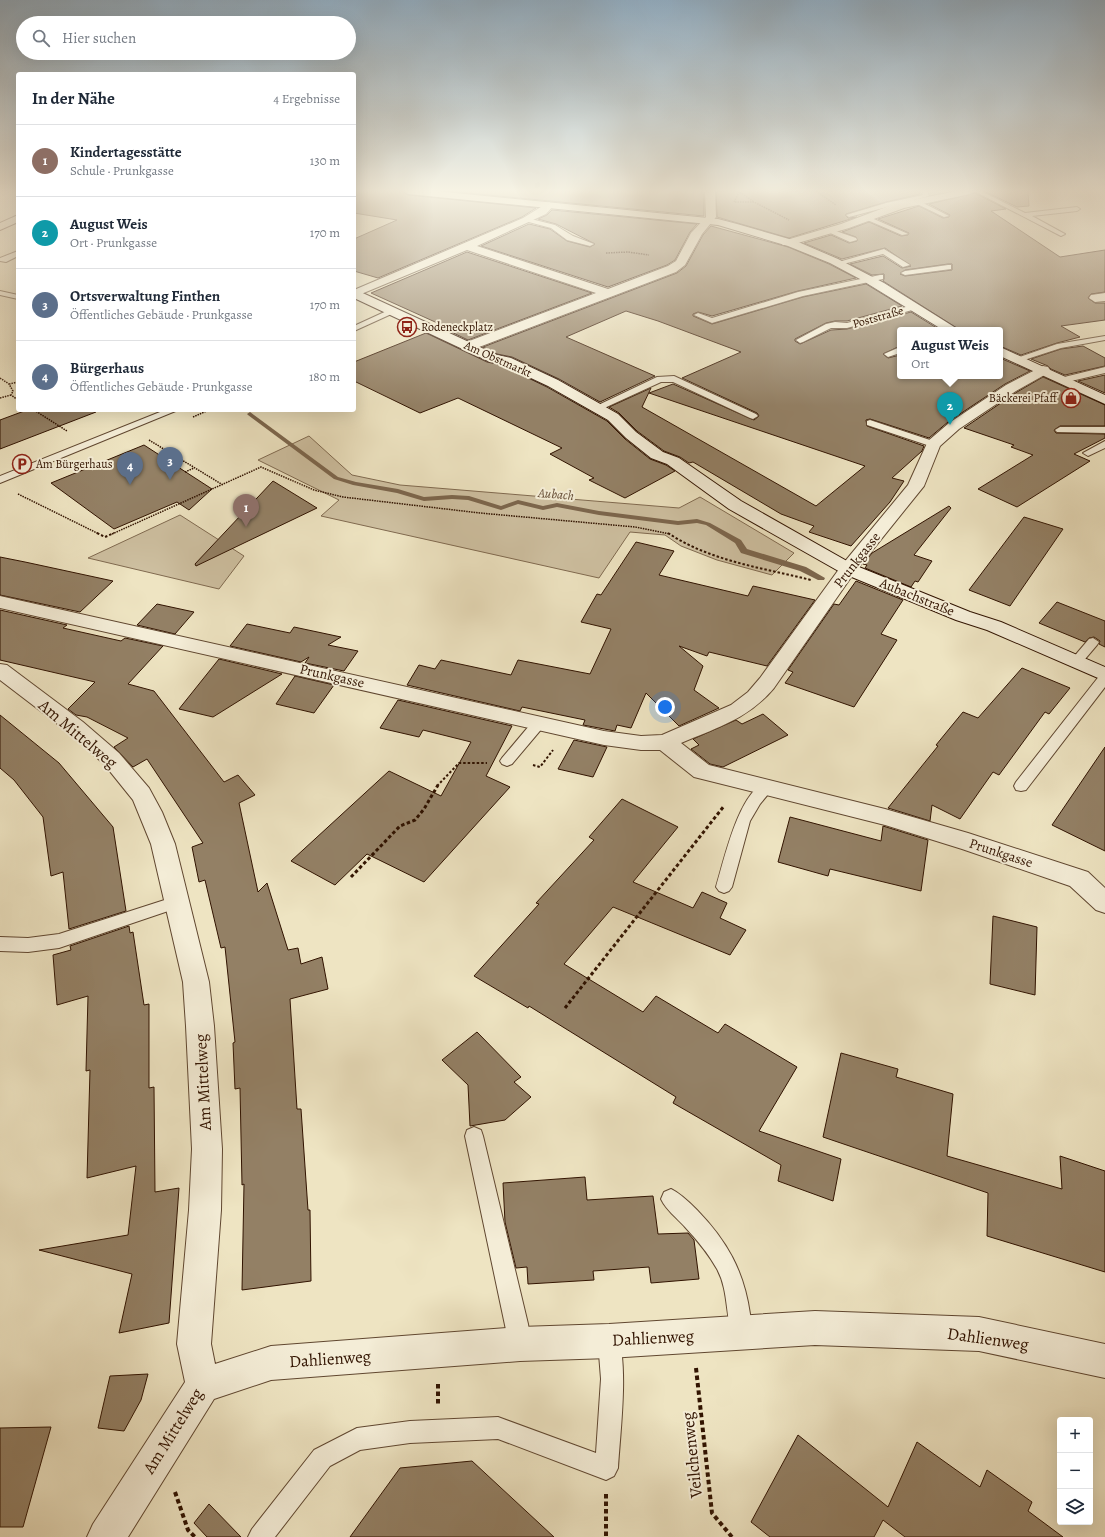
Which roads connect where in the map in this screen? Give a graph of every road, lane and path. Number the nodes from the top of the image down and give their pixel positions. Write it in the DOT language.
graph roads {
  1 [pos="427,263"];
  2 [pos="518,263"];
  3 [pos="681,263"];
  4 [pos="839,263"];
  5 [pos="898,263"];
  6 [pos="948,267"];
  7 [pos="875,278"];
  8 [pos="0,293"];
  9 [pos="607,293"];
  10 [pos="356,294"];
  11 [pos="356,294"];
  12 [pos="16,297"];
  13 [pos="913,307"];
  14 [pos="394,311"];
  15 [pos="698,315"];
  16 [pos="947,327"];
  17 [pos="356,328"];
  18 [pos="1102,338"];
  19 [pos="800,340"];
  20 [pos="470,346"];
  21 [pos="897,351"];
  22 [pos="1003,352"];
  23 [pos="888,354"];
  24 [pos="1018,359"];
  25 [pos="1043,370"];
  26 [pos="1105,370"];
  27 [pos="0,378"];
  28 [pos="1063,380"];
  29 [pos="16,382"];
  30 [pos="8,384"];
  31 [pos="11,395"];
  32 [pos="0,398"];
  33 [pos="16,399"];
  34 [pos="1105,400"];
  35 [pos="597,408"];
  36 [pos="37,412"];
  37 [pos="168,412"];
  38 [pos="753,416"];
  39 [pos="870,422"];
  40 [pos="1060,430"];
  41 [pos="1105,430"];
  42 [pos="70,432"];
  43 [pos="145,437"];
  44 [pos="933,444"];
  45 [pos="1105,444"];
  46 [pos="1088,453"];
  47 [pos="195,468"];
  48 [pos="186,472"];
  49 [pos="0,480"];
  50 [pos="223,486"];
  51 [pos="15,493"];
  52 [pos="735,505"];
  53 [pos="848,569"];
  54 [pos="816,582"];
  55 [pos="0,602"];
  56 [pos="1092,642"];
  57 [pos="1076,662"];
  58 [pos="0,670"];
  59 [pos="1105,675"];
  60 [pos="1105,678"];
  61 [pos="539,723"];
  62 [pos="665,742"];
  63 [pos="557,744"];
  64 [pos="506,761"];
  65 [pos="490,763"];
  66 [pos="530,764"];
  67 [pos="744,781"];
  68 [pos="1021,786"];
  69 [pos="767,787"];
  70 [pos="351,877"];
  71 [pos="724,887"];
  72 [pos="177,902"];
  73 [pos="1105,902"];
  74 [pos="0,944"];
  75 [pos="565,1008"];
  76 [pos="474,1136"];
  77 [pos="671,1199"];
  78 [pos="742,1333"];
  79 [pos="609,1341"];
  80 [pos="520,1344"];
  81 [pos="1105,1361"];
  82 [pos="695,1364"];
  83 [pos="203,1385"];
  84 [pos="606,1468"];
  85 [pos="172,1483"];
  86 [pos="106,1537"];
  87 [pos="195,1537"];
  88 [pos="260,1537"];
  89 [pos="606,1537"];
  90 [pos="732,1537"];
  1 -- 10 [label="street"];
  2 -- 9 [label="street"];
  3 -- 9 [label="street"];
  4 -- 7 [label="street, Poststraße"];
  5 -- 6 [label="lane"];
  7 -- 13 [label="street, Poststraße"];
  7 -- 15 [label="lane"];
  8 -- 12 [label="lane"];
  9 -- 20 [label="street"];
  11 -- 14 [label="street, Am Obstmarkt"];
  13 -- 16 [label="street, Poststraße"];
  13 -- 19 [label="lane, Poststraße"];
  14 -- 17 [label="lane"];
  14 -- 20 [label="street, Am Obstmarkt"];
  18 -- 24 [label="lane"];
  20 -- 35 [label="street, Am Obstmarkt"];
  21 -- 23 [label="lane"];
  22 -- 24 [label="street"];
  24 -- 25 [label="street"];
  25 -- 28 [label="street"];
  25 -- 44 [label="street, Prunkgasse"];
  26 -- 28 [label="lane"];
  27 -- 30 [label="path"];
  28 -- 34 [label="street"];
  29 -- 30 [label="path"];
  30 -- 31 [label="path"];
  31 -- 32 [label="path"];
  31 -- 33 [label="path"];
  35 -- 38 [label="lane"];
  35 -- 52 [label="street, Am Obstmarkt"];
  36 -- 42 [label="path"];
  37 -- 49 [label="lane"];
  39 -- 44 [label="lane"];
  40 -- 41 [label="lane"];
  43 -- 47 [label="path"];
  44 -- 53 [label="street, Prunkgasse"];
  45 -- 46 [label="lane"];
  47 -- 48 [label="path"];
  47 -- 50 [label="path"];
  50 -- 51 [label="path"];
  50 -- 54 [label="path"];
  52 -- 53 [label="street, Aubachstraße"];
  53 -- 57 [label="street, Aubachstraße"];
  53 -- 62 [label="street, Prunkgasse"];
  55 -- 61 [label="street, Prunkgasse"];
  56 -- 57 [label="lane"];
  57 -- 59 [label="street, Aubachstraße"];
  58 -- 72 [label="street, Am Mittelweg"];
  60 -- 68 [label="lane"];
  61 -- 62 [label="street, Prunkgasse"];
  61 -- 64 [label="lane"];
  62 -- 67 [label="street, Prunkgasse"];
  63 -- 66 [label="path"];
  65 -- 70 [label="path"];
  67 -- 69 [label="street, Prunkgasse"];
  67 -- 75 [label="path"];
  69 -- 71 [label="lane"];
  69 -- 73 [label="street, Prunkgasse"];
  72 -- 74 [label="lane"];
  72 -- 83 [label="street, Am Mittelweg"];
  76 -- 80 [label="lane"];
  77 -- 78 [label="lane"];
  78 -- 79 [label="street, Dahlienweg"];
  78 -- 81 [label="street, Dahlienweg"];
  79 -- 80 [label="street, Dahlienweg"];
  79 -- 84 [label="lane"];
  80 -- 83 [label="street, Dahlienweg"];
  82 -- 90 [label="path, Veilchenweg"];
  83 -- 86 [label="street, Am Mittelweg"];
  84 -- 88 [label="lane"];
  84 -- 89 [label="path"];
  85 -- 87 [label="path"];
}
